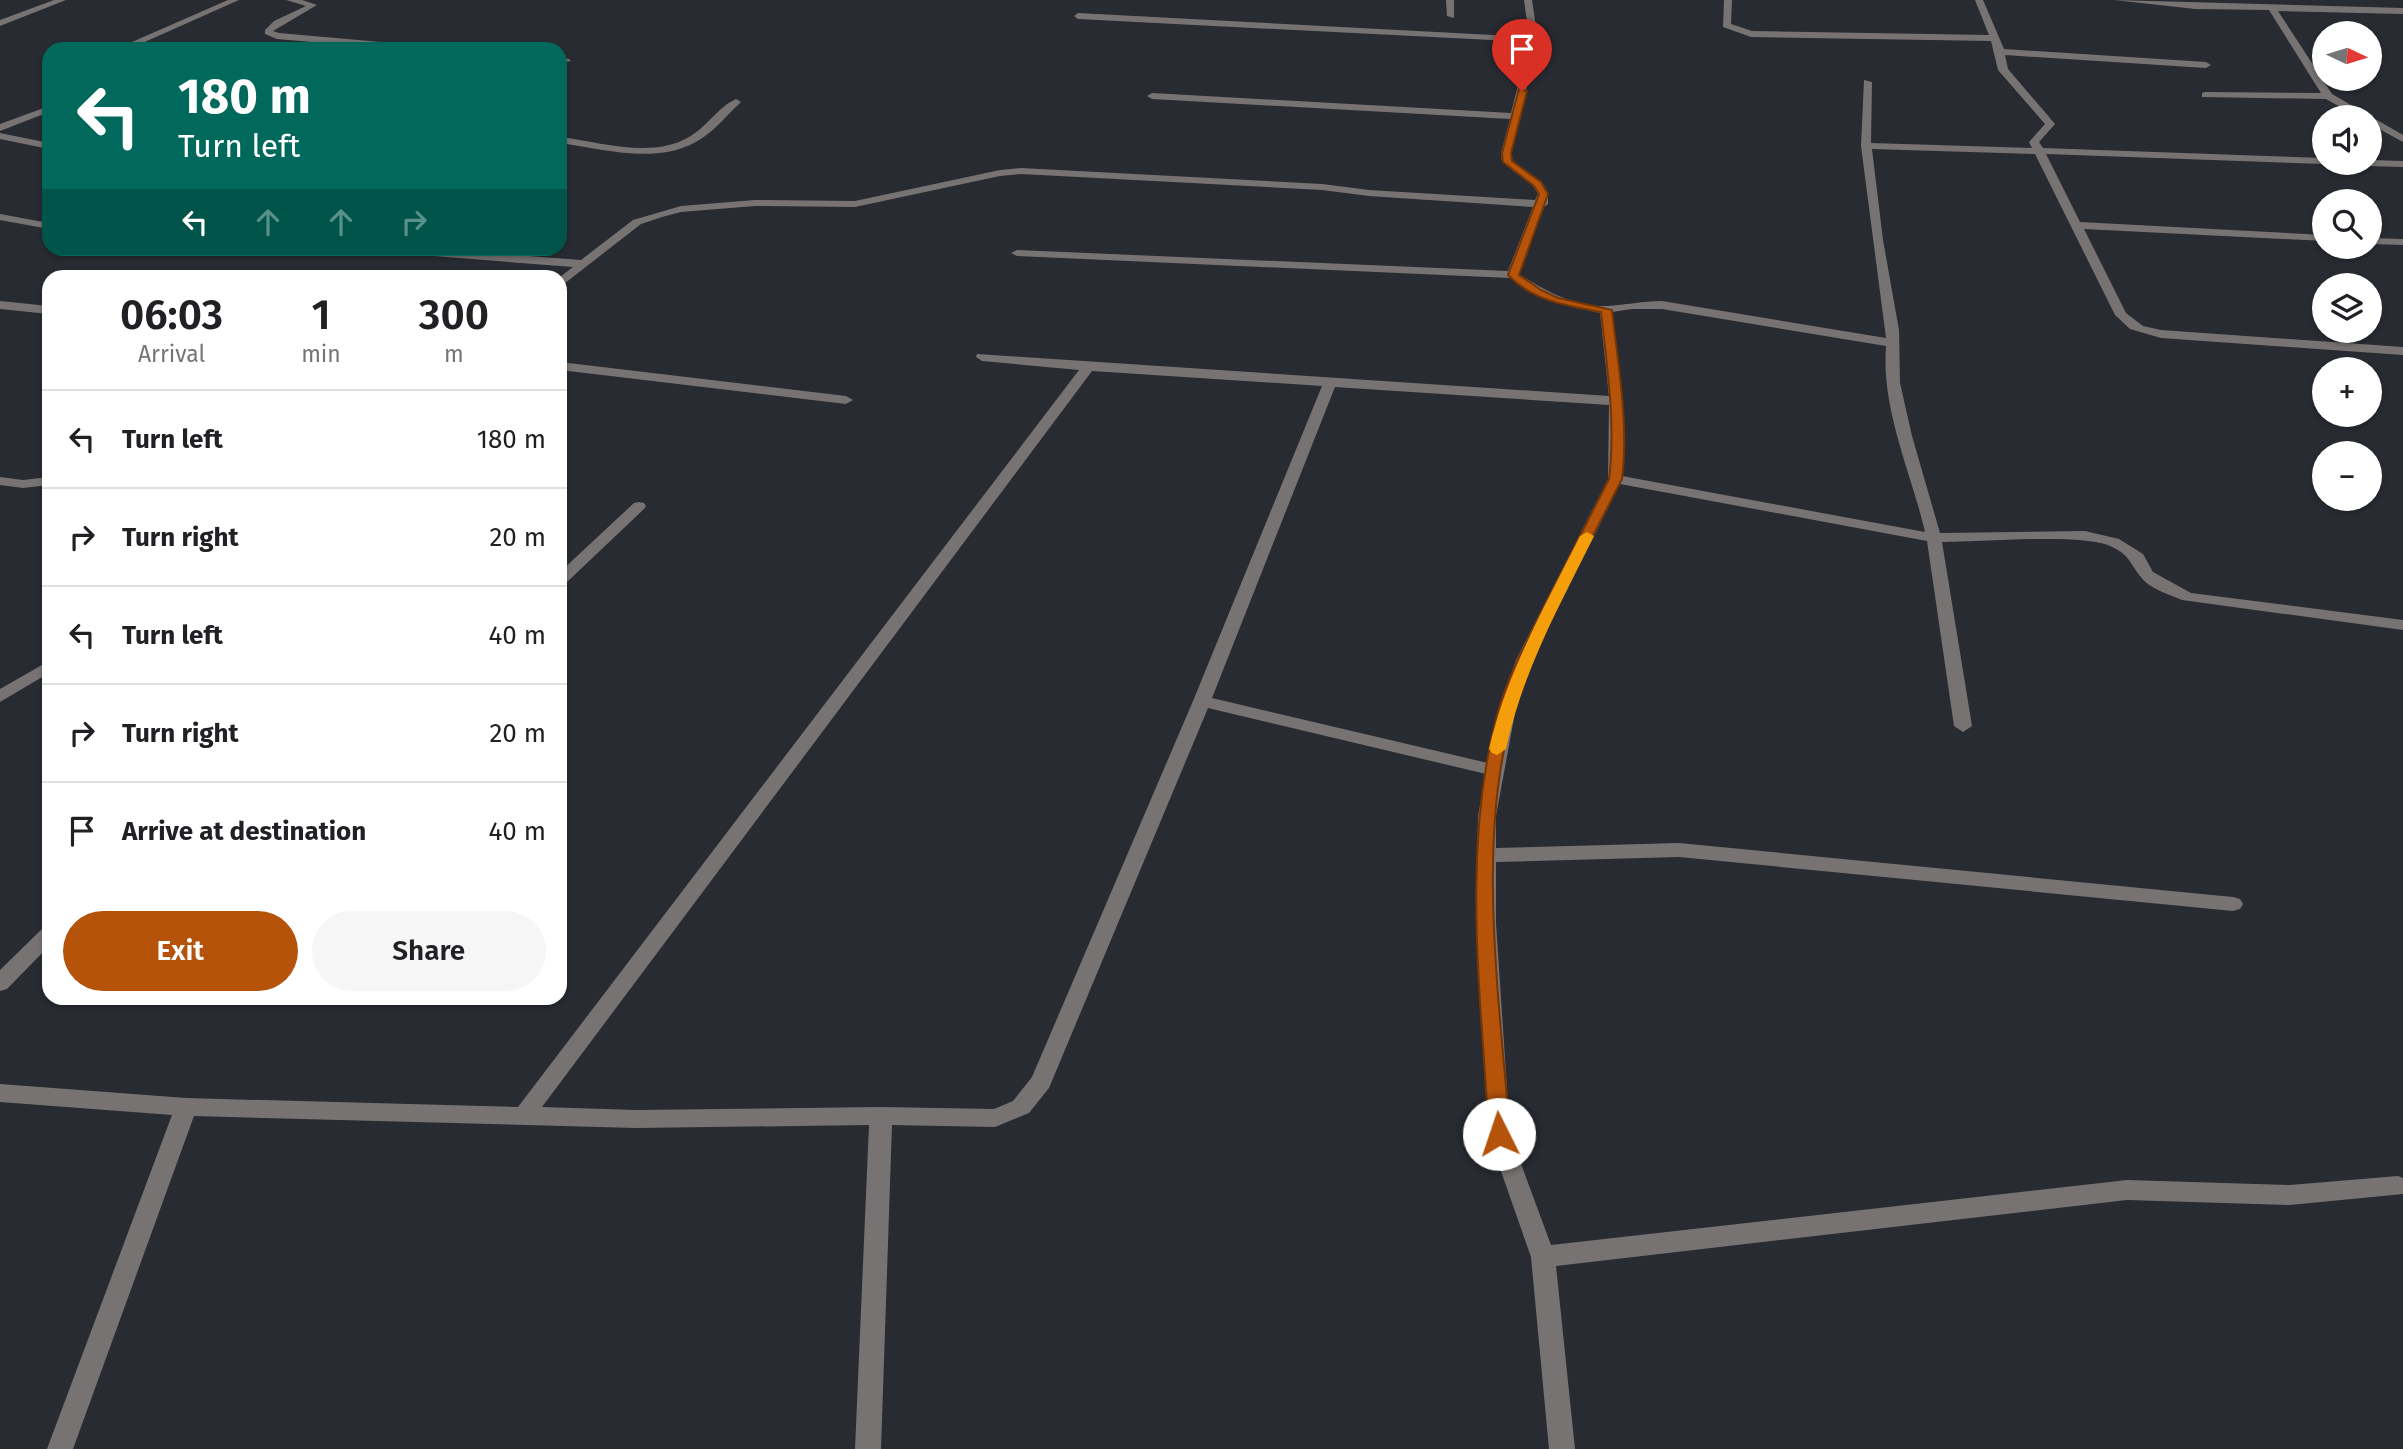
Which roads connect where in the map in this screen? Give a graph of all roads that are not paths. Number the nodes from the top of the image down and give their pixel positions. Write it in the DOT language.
graph roads {
  1 [pos="62,0"];
  2 [pos="235,0"];
  3 [pos="289,0"];
  4 [pos="1450,0"];
  5 [pos="1528,0"];
  6 [pos="1728,0"];
  7 [pos="1979,0"];
  8 [pos="2118,0"];
  9 [pos="2272,8"];
  10 [pos="2403,11"];
  11 [pos="0,13"];
  12 [pos="1078,16"];
  13 [pos="1451,16"];
  14 [pos="18,19"];
  15 [pos="0,23"];
  16 [pos="1992,38"];
  17 [pos="1534,40"];
  18 [pos="137,42"];
  19 [pos="346,42"];
  20 [pos="2000,52"];
  21 [pos="2206,65"];
  22 [pos="1867,82"];
  23 [pos="2206,95"];
  24 [pos="1152,96"];
  25 [pos="2328,96"];
  26 [pos="736,102"];
  27 [pos="2344,105"];
  28 [pos="42,112"];
  29 [pos="1516,117"];
  30 [pos="2382,127"];
  31 [pos="0,128"];
  32 [pos="0,136"];
  33 [pos="2403,139"];
  34 [pos="567,141"];
  35 [pos="42,145"];
  36 [pos="1866,146"];
  37 [pos="2039,151"];
  38 [pos="2312,161"];
  39 [pos="2382,163"];
  40 [pos="2403,164"];
  41 [pos="1542,204"];
  42 [pos="0,217"];
  43 [pos="42,225"];
  44 [pos="2076,225"];
  45 [pos="2312,237"];
  46 [pos="2382,241"];
  47 [pos="2403,242"];
  48 [pos="1017,253"];
  49 [pos="478,256"];
  50 [pos="585,264"];
  51 [pos="1513,275"];
  52 [pos="567,278"];
  53 [pos="0,305"];
  54 [pos="42,309"];
  55 [pos="1606,310"];
  56 [pos="1891,343"];
  57 [pos="2403,351"];
  58 [pos="982,357"];
  59 [pos="567,367"];
  60 [pos="1088,367"];
  61 [pos="1330,383"];
  62 [pos="846,400"];
  63 [pos="1616,401"];
  64 [pos="1615,479"];
  65 [pos="0,481"];
  66 [pos="42,482"];
  67 [pos="639,506"];
  68 [pos="1934,538"];
  69 [pos="567,573"];
  70 [pos="2403,625"];
  71 [pos="42,670"];
  72 [pos="0,697"];
  73 [pos="1202,701"];
  74 [pos="1963,726"];
  75 [pos="1493,770"];
  76 [pos="1488,855"];
  77 [pos="2233,904"];
  78 [pos="42,941"];
  79 [pos="0,983"];
  80 [pos="0,1093"];
  81 [pos="186,1107"];
  82 [pos="524,1115"];
  83 [pos="881,1116"];
  84 [pos="2401,1188"];
  85 [pos="1543,1257"];
  86 [pos="60,1449"];
  87 [pos="868,1449"];
  88 [pos="1562,1449"];
  1 -- 14 [label="street"];
  2 -- 18 [label="street"];
  3 -- 19 [label="street"];
  4 -- 13 [label="street"];
  5 -- 17 [label="street"];
  6 -- 16 [label="street"];
  7 -- 16 [label="street"];
  8 -- 9 [label="street"];
  9 -- 10 [label="street"];
  9 -- 25 [label="street"];
  11 -- 14 [label="street"];
  12 -- 17 [label="street"];
  14 -- 15 [label="street"];
  16 -- 20 [label="street"];
  17 -- 29 [label="street"];
  20 -- 21 [label="street"];
  20 -- 37 [label="street"];
  22 -- 36 [label="street"];
  23 -- 25 [label="street"];
  24 -- 29 [label="street"];
  25 -- 27 [label="street"];
  26 -- 34 [label="street"];
  28 -- 31 [label="street"];
  29 -- 41 [label="street"];
  30 -- 33 [label="street"];
  32 -- 35 [label="street"];
  36 -- 37 [label="street"];
  36 -- 56 [label="street"];
  37 -- 38 [label="street"];
  37 -- 44 [label="street"];
  39 -- 40 [label="street"];
  41 -- 50 [label="street"];
  41 -- 51 [label="street"];
  42 -- 43 [label="street"];
  44 -- 45 [label="street"];
  44 -- 57 [label="street"];
  46 -- 47 [label="street"];
  48 -- 51 [label="street"];
  49 -- 50 [label="street"];
  50 -- 52 [label="street"];
  51 -- 55 [label="street"];
  53 -- 54 [label="street"];
  55 -- 56 [label="street"];
  55 -- 63 [label="street"];
  56 -- 68 [label="street"];
  58 -- 60 [label="street"];
  59 -- 62 [label="street"];
  60 -- 61 [label="street"];
  60 -- 82 [label="street"];
  61 -- 63 [label="street"];
  61 -- 73 [label="street"];
  63 -- 64 [label="street"];
  64 -- 68 [label="street"];
  64 -- 75 [label="street"];
  65 -- 66 [label="street"];
  67 -- 69 [label="street"];
  68 -- 70 [label="street"];
  68 -- 74 [label="street"];
  71 -- 72 [label="street"];
  73 -- 75 [label="street"];
  73 -- 83 [label="street"];
  75 -- 76 [label="street"];
  76 -- 77 [label="street"];
  76 -- 85 [label="street"];
  78 -- 79 [label="street"];
  80 -- 81 [label="street"];
  81 -- 82 [label="street"];
  81 -- 86 [label="street"];
  82 -- 83 [label="street"];
  83 -- 87 [label="street"];
  84 -- 85 [label="street"];
  85 -- 88 [label="street"];
}
